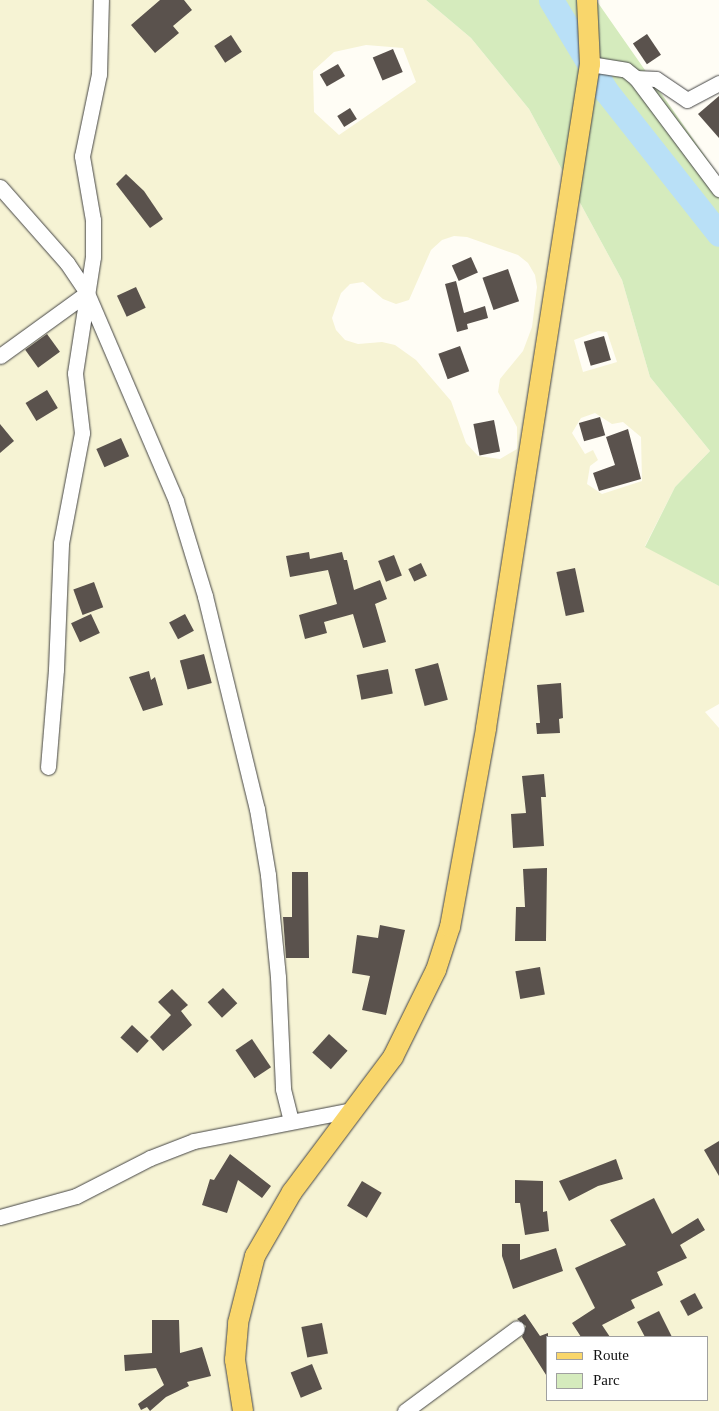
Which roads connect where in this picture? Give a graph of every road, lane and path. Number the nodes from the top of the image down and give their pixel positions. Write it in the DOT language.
graph roads {
  1 [pos="101,0"];
  2 [pos="587,0"];
  3 [pos="590,64"];
  4 [pos="636,78"];
  5 [pos="719,83"];
  6 [pos="0,187"];
  7 [pos="719,189"];
  8 [pos="87,293"];
  9 [pos="0,356"];
  10 [pos="48,767"];
  11 [pos="352,1110"];
  12 [pos="291,1121"];
  13 [pos="0,1217"];
  14 [pos="518,1328"];
  15 [pos="242,1411"];
  16 [pos="405,1411"];
  1 -- 8 [label="street"];
  2 -- 3 [label="main road"];
  3 -- 4 [label="street"];
  3 -- 11 [label="main road"];
  4 -- 5 [label="street"];
  4 -- 7 [label="street"];
  6 -- 8 [label="street"];
  8 -- 9 [label="street"];
  8 -- 10 [label="street"];
  8 -- 12 [label="street"];
  11 -- 12 [label="street"];
  11 -- 15 [label="main road"];
  12 -- 13 [label="street"];
  14 -- 16 [label="street"];
}
